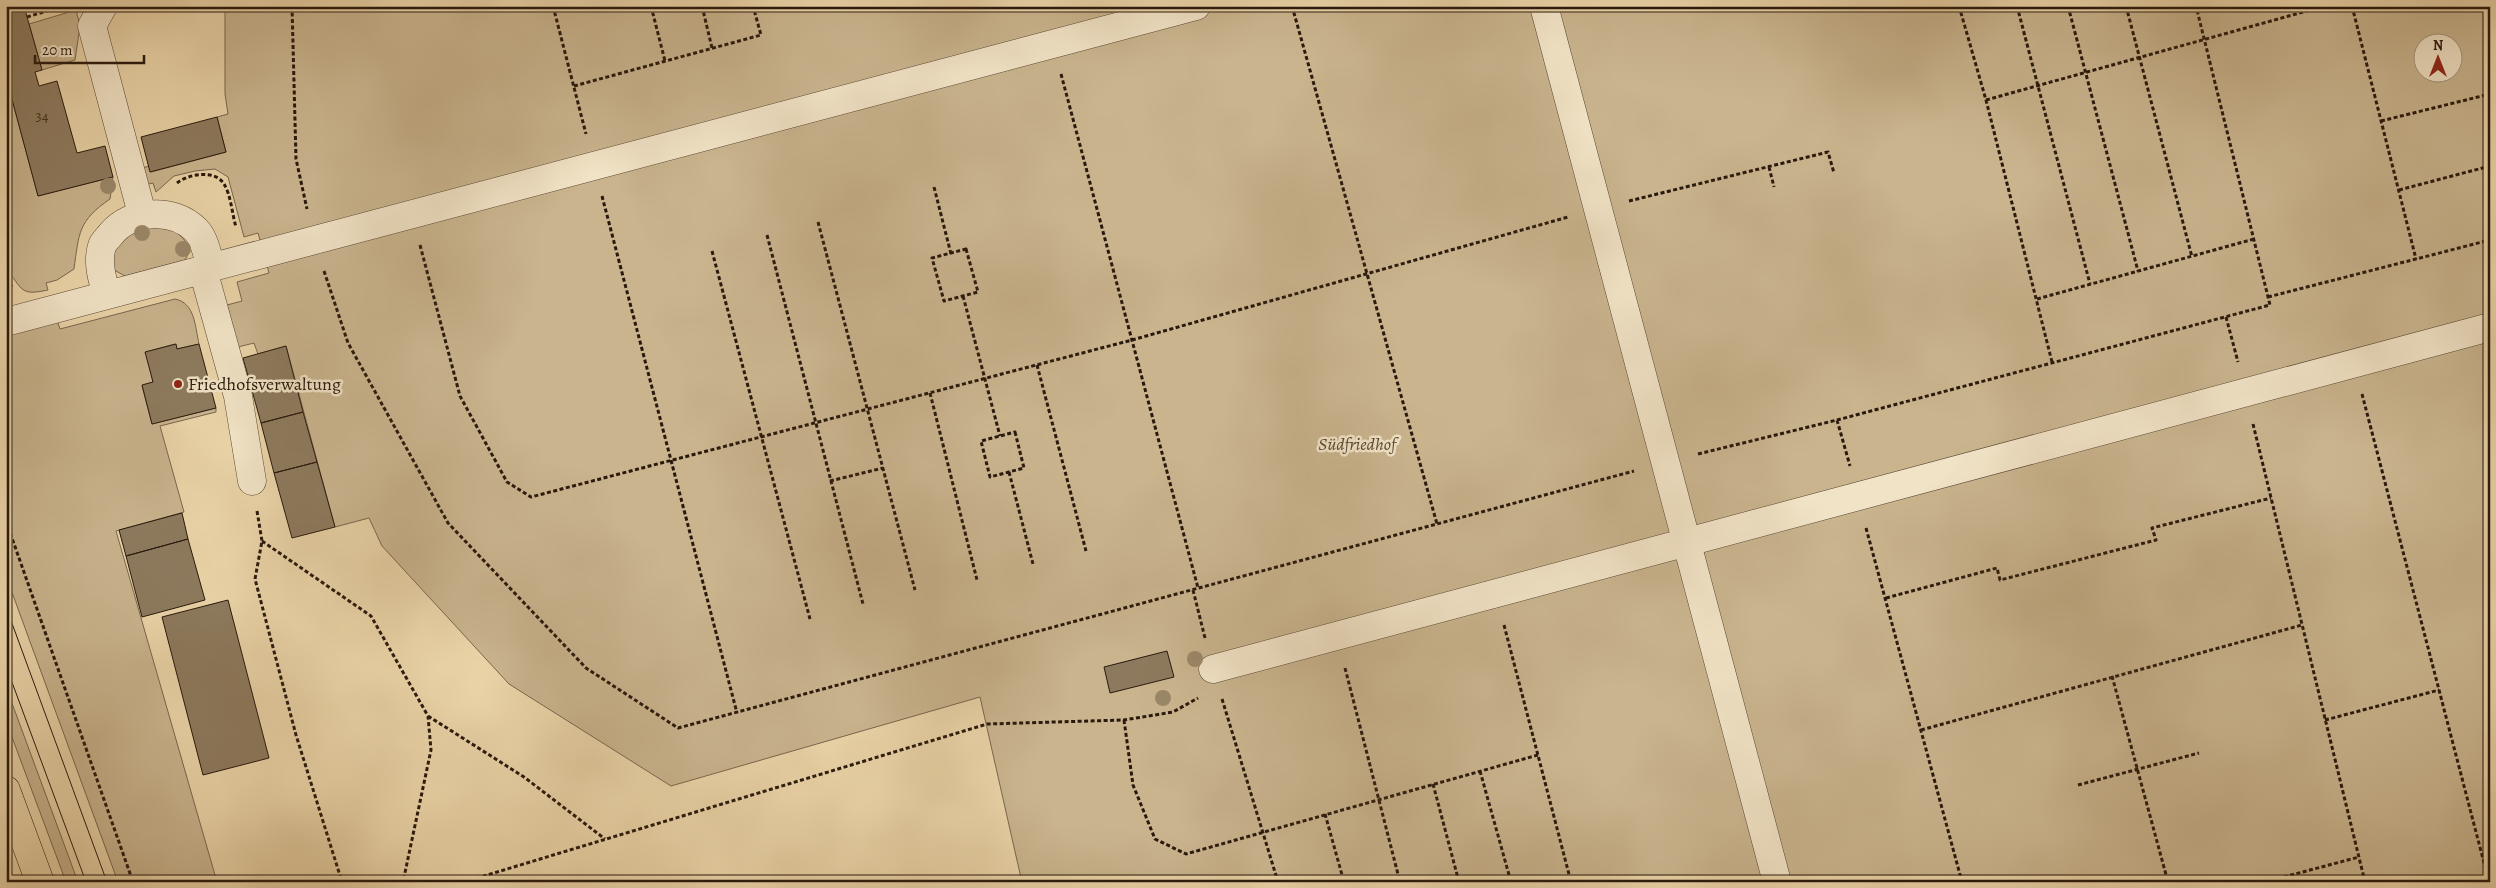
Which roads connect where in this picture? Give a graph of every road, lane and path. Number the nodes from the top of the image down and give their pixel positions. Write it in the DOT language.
graph roads {
  1 [pos="63,6"];
  2 [pos="103,6"];
  3 [pos="292,6"];
  4 [pos="552,6"];
  5 [pos="651,6"];
  6 [pos="702,6"];
  7 [pos="753,6"];
  8 [pos="1196,6"];
  9 [pos="1292,6"];
  10 [pos="1544,6"];
  11 [pos="1959,6"];
  12 [pos="2017,6"];
  13 [pos="2068,6"];
  14 [pos="2126,6"];
  15 [pos="2196,6"];
  16 [pos="2325,6"];
  17 [pos="2352,6"];
  18 [pos="27,16"];
  19 [pos="2205,39"];
  20 [pos="1053,45"];
  21 [pos="712,48"];
  22 [pos="2139,57"];
  23 [pos="665,61"];
  24 [pos="2086,72"];
  25 [pos="574,86"];
  26 [pos="2038,86"];
  27 [pos="2490,94"];
  28 [pos="1986,100"];
  29 [pos="2381,121"];
  30 [pos="2490,166"];
  31 [pos="595,167"];
  32 [pos="1769,167"];
  33 [pos="1834,173"];
  34 [pos="934,187"];
  35 [pos="1774,187"];
  36 [pos="2399,190"];
  37 [pos="1598,209"];
  38 [pos="142,214"];
  39 [pos="412,216"];
  40 [pos="818,222"];
  41 [pos="767,236"];
  42 [pos="2254,239"];
  43 [pos="2490,240"];
  44 [pos="314,242"];
  45 [pos="712,250"];
  46 [pos="952,254"];
  47 [pos="2192,256"];
  48 [pos="2416,259"];
  49 [pos="207,269"];
  50 [pos="2138,271"];
  51 [pos="1367,274"];
  52 [pos="2090,284"];
  53 [pos="107,295"];
  54 [pos="963,296"];
  55 [pos="2268,297"];
  56 [pos="2036,299"];
  57 [pos="2226,317"];
  58 [pos="6,322"];
  59 [pos="2490,328"];
  60 [pos="1132,340"];
  61 [pos="2052,362"];
  62 [pos="2354,364"];
  63 [pos="1037,365"];
  64 [pos="984,379"];
  65 [pos="2246,392"];
  66 [pos="930,393"];
  67 [pos="868,409"];
  68 [pos="1837,420"];
  69 [pos="815,424"];
  70 [pos="1000,436"];
  71 [pos="761,438"];
  72 [pos="672,461"];
  73 [pos="1664,462"];
  74 [pos="883,468"];
  75 [pos="1009,472"];
  76 [pos="252,481"];
  77 [pos="830,481"];
  78 [pos="1858,496"];
  79 [pos="2271,498"];
  80 [pos="6,520"];
  81 [pos="1437,524"];
  82 [pos="262,541"];
  83 [pos="1685,542"];
  84 [pos="1086,551"];
  85 [pos="1033,564"];
  86 [pos="977,580"];
  87 [pos="1198,588"];
  88 [pos="914,590"];
  89 [pos="1193,590"];
  90 [pos="1496,593"];
  91 [pos="1886,598"];
  92 [pos="863,604"];
  93 [pos="810,619"];
  94 [pos="2302,625"];
  95 [pos="1337,636"];
  96 [pos="2112,676"];
  97 [pos="1216,677"];
  98 [pos="2439,690"];
  99 [pos="737,713"];
  100 [pos="428,716"];
  101 [pos="1124,720"];
  102 [pos="2325,720"];
  103 [pos="1922,730"];
  104 [pos="2199,753"];
  105 [pos="1538,755"];
  106 [pos="2137,770"];
  107 [pos="1480,771"];
  108 [pos="1433,784"];
  109 [pos="2078,785"];
  110 [pos="6,790"];
  111 [pos="1378,800"];
  112 [pos="1325,814"];
  113 [pos="1262,832"];
  114 [pos="605,839"];
  115 [pos="2359,857"];
  116 [pos="40,882"];
  117 [pos="133,882"];
  118 [pos="342,882"];
  119 [pos="403,882"];
  120 [pos="464,882"];
  121 [pos="1278,882"];
  122 [pos="1344,882"];
  123 [pos="1400,882"];
  124 [pos="1459,882"];
  125 [pos="1511,882"];
  126 [pos="1572,882"];
  127 [pos="1777,882"];
  128 [pos="1962,882"];
  129 [pos="2168,882"];
  130 [pos="2265,882"];
  131 [pos="2365,882"];
  132 [pos="2489,882"];
  1 -- 18 [label="path"];
  2 -- 38 [label="lane"];
  3 -- 44 [label="path"];
  4 -- 25 [label="path"];
  5 -- 23 [label="path"];
  6 -- 21 [label="path"];
  7 -- 21 [label="path"];
  8 -- 20 [label="lane"];
  9 -- 51 [label="path"];
  10 -- 37 [label="lane"];
  11 -- 28 [label="path"];
  12 -- 26 [label="path"];
  13 -- 24 [label="path"];
  14 -- 22 [label="path"];
  15 -- 19 [label="path"];
  16 -- 19 [label="path"];
  17 -- 29 [label="path"];
  19 -- 22 [label="path"];
  19 -- 42 [label="path"];
  20 -- 31 [label="lane"];
  20 -- 60 [label="path"];
  21 -- 23 [label="path"];
  22 -- 24 [label="path"];
  22 -- 47 [label="path"];
  23 -- 25 [label="path"];
  24 -- 26 [label="path"];
  24 -- 50 [label="path"];
  25 -- 31 [label="path"];
  26 -- 28 [label="path"];
  26 -- 52 [label="path"];
  27 -- 29 [label="path"];
  28 -- 56 [label="path"];
  29 -- 36 [label="path"];
  30 -- 36 [label="path"];
  31 -- 39 [label="lane"];
  31 -- 72 [label="path"];
  32 -- 33 [label="path"];
  32 -- 35 [label="path"];
  32 -- 37 [label="path"];
  34 -- 46 [label="path"];
  36 -- 48 [label="path"];
  37 -- 51 [label="path"];
  37 -- 73 [label="lane"];
  38 -- 49 [label="lane"];
  38 -- 53 [label="lane"];
  39 -- 44 [label="lane"];
  39 -- 72 [label="path"];
  40 -- 67 [label="path"];
  41 -- 69 [label="path"];
  42 -- 47 [label="path"];
  42 -- 55 [label="path"];
  43 -- 48 [label="path"];
  44 -- 49 [label="lane"];
  44 -- 99 [label="path"];
  45 -- 71 [label="path"];
  46 -- 54 [label="path"];
  46 -- 54 [label="path"];
  47 -- 50 [label="path"];
  48 -- 55 [label="path"];
  49 -- 53 [label="lane"];
  49 -- 76 [label="lane"];
  50 -- 52 [label="path"];
  51 -- 60 [label="path"];
  51 -- 81 [label="path"];
  52 -- 56 [label="path"];
  53 -- 58 [label="lane"];
  54 -- 64 [label="path"];
  55 -- 57 [label="path"];
  56 -- 61 [label="path"];
  57 -- 61 [label="path"];
  57 -- 65 [label="path"];
  59 -- 62 [label="lane"];
  60 -- 63 [label="path"];
  60 -- 87 [label="path"];
  61 -- 68 [label="path"];
  62 -- 65 [label="lane"];
  62 -- 98 [label="path"];
  63 -- 64 [label="path"];
  63 -- 84 [label="path"];
  64 -- 66 [label="path"];
  64 -- 70 [label="path"];
  65 -- 78 [label="lane"];
  65 -- 79 [label="path"];
  66 -- 67 [label="path"];
  66 -- 86 [label="path"];
  67 -- 69 [label="path"];
  67 -- 74 [label="path"];
  68 -- 73 [label="path"];
  68 -- 78 [label="path"];
  69 -- 71 [label="path"];
  69 -- 77 [label="path"];
  70 -- 75 [label="path"];
  70 -- 75 [label="path"];
  71 -- 72 [label="path"];
  71 -- 93 [label="path"];
  72 -- 99 [label="path"];
  73 -- 81 [label="path"];
  73 -- 83 [label="lane"];
  74 -- 77 [label="path"];
  74 -- 88 [label="path"];
  75 -- 85 [label="path"];
  76 -- 82 [label="path"];
  77 -- 92 [label="path"];
  78 -- 83 [label="lane"];
  78 -- 91 [label="path"];
  79 -- 91 [label="path"];
  79 -- 94 [label="path"];
  80 -- 117 [label="path"];
  81 -- 87 [label="path"];
  82 -- 100 [label="path"];
  82 -- 118 [label="path"];
  83 -- 90 [label="lane"];
  83 -- 127 [label="lane"];
  87 -- 89 [label="path"];
  89 -- 97 [label="path"];
  89 -- 99 [label="path"];
  90 -- 95 [label="lane"];
  90 -- 105 [label="path"];
  91 -- 103 [label="path"];
  94 -- 96 [label="path"];
  94 -- 102 [label="path"];
  95 -- 97 [label="lane"];
  95 -- 111 [label="path"];
  96 -- 103 [label="path"];
  96 -- 106 [label="path"];
  97 -- 101 [label="path"];
  97 -- 113 [label="path"];
  98 -- 102 [label="path"];
  98 -- 132 [label="path"];
  100 -- 114 [label="path"];
  100 -- 119 [label="path"];
  101 -- 113 [label="path"];
  101 -- 114 [label="path"];
  102 -- 115 [label="path"];
  103 -- 128 [label="path"];
  104 -- 106 [label="path"];
  105 -- 107 [label="path"];
  105 -- 126 [label="path"];
  106 -- 109 [label="path"];
  106 -- 129 [label="path"];
  107 -- 108 [label="path"];
  107 -- 125 [label="path"];
  108 -- 111 [label="path"];
  108 -- 124 [label="path"];
  110 -- 116 [label="main road"];
  111 -- 112 [label="path"];
  111 -- 123 [label="path"];
  112 -- 113 [label="path"];
  112 -- 122 [label="path"];
  113 -- 121 [label="path"];
  114 -- 120 [label="path"];
  115 -- 130 [label="path"];
  115 -- 131 [label="path"];
}
